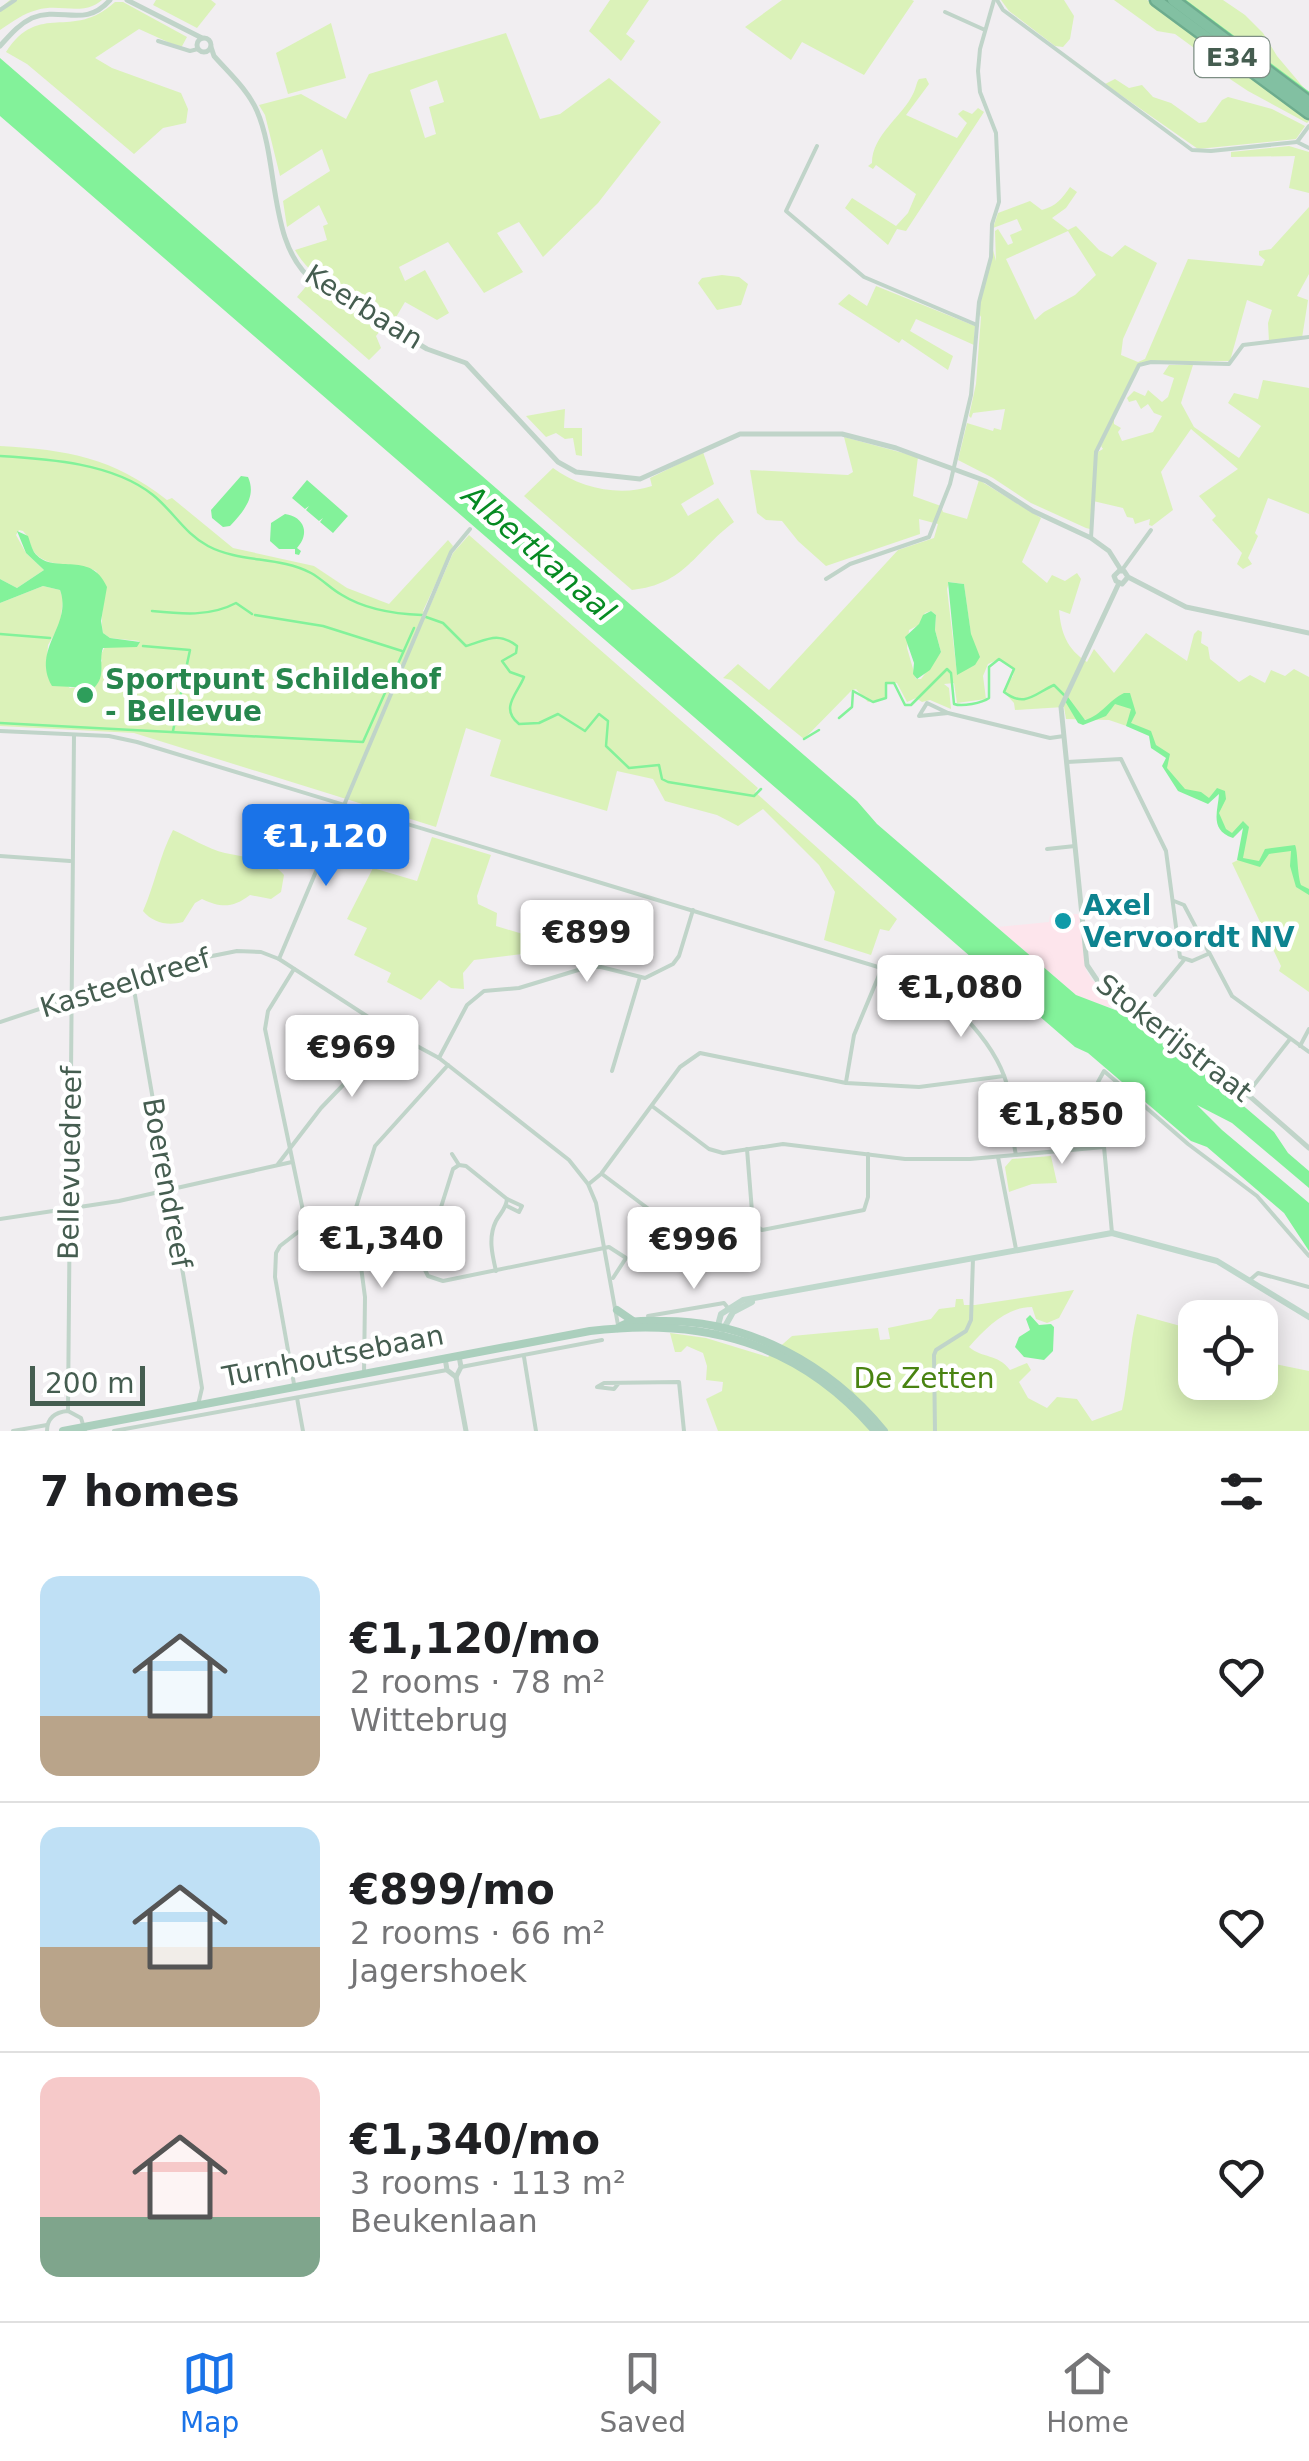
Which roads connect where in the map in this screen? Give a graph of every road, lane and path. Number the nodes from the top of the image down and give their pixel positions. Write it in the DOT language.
graph roads {
  1 [pos="15,0"];
  2 [pos="110,0"];
  3 [pos="128,0"];
  4 [pos="995,0"];
  5 [pos="1156,0"];
  6 [pos="1173,0"];
  7 [pos="149,1"];
  8 [pos="143,9"];
  9 [pos="0,10"];
  10 [pos="945,12"];
  11 [pos="985,30"];
  12 [pos="158,41"];
  13 [pos="1,44"];
  14 [pos="201,46"];
  15 [pos="211,48"];
  16 [pos="214,56"];
  17 [pos="1309,102"];
  18 [pos="1309,113"];
  19 [pos="1309,126"];
  20 [pos="1298,142"];
  21 [pos="819,148"];
  22 [pos="1309,148"];
  23 [pos="977,325"];
  24 [pos="1309,337"];
  25 [pos="954,468"];
  26 [pos="470,529"];
  27 [pos="1151,530"];
  28 [pos="1091,538"];
  29 [pos="1120,571"];
  30 [pos="826,579"];
  31 [pos="1124,580"];
  32 [pos="1309,633"];
  33 [pos="948,713"];
  34 [pos="0,731"];
  35 [pos="74,735"];
  36 [pos="1064,736"];
  37 [pos="1066,762"];
  38 [pos="344,804"];
  39 [pos="1075,846"];
  40 [pos="1047,849"];
  41 [pos="0,856"];
  42 [pos="72,861"];
  43 [pos="1174,901"];
  44 [pos="693,910"];
  45 [pos="1208,954"];
  46 [pos="279,959"];
  47 [pos="1184,960"];
  48 [pos="882,968"];
  49 [pos="294,969"];
  50 [pos="640,977"];
  51 [pos="132,978"];
  52 [pos="1155,994"];
  53 [pos="71,998"];
  54 [pos="0,1022"];
  55 [pos="1309,1029"];
  56 [pos="394,1033"];
  57 [pos="1290,1039"];
  58 [pos="1300,1046"];
  59 [pos="1309,1052"];
  60 [pos="439,1058"];
  61 [pos="448,1065"];
  62 [pos="612,1071"];
  63 [pos="1004,1076"];
  64 [pos="846,1083"];
  65 [pos="1247,1094"];
  66 [pos="652,1106"];
  67 [pos="1104,1146"];
  68 [pos="1309,1148"];
  69 [pos="747,1149"];
  70 [pos="290,1150"];
  71 [pos="452,1154"];
  72 [pos="868,1154"];
  73 [pos="1014,1155"];
  74 [pos="999,1157"];
  75 [pos="292,1162"];
  76 [pos="459,1165"];
  77 [pos="275,1167"];
  78 [pos="601,1174"];
  79 [pos="588,1184"];
  80 [pos="169,1190"];
  81 [pos="507,1199"];
  82 [pos="507,1206"];
  83 [pos="69,1209"];
  84 [pos="0,1219"];
  85 [pos="353,1222"];
  86 [pos="307,1230"];
  87 [pos="678,1231"];
  88 [pos="1112,1233"];
  89 [pos="605,1248"];
  90 [pos="1016,1249"];
  91 [pos="1309,1256"];
  92 [pos="973,1258"];
  93 [pos="496,1271"];
  94 [pos="1251,1279"];
  95 [pos="611,1281"];
  96 [pos="1309,1288"];
  97 [pos="617,1310"];
  98 [pos="731,1310"];
  99 [pos="648,1316"];
  100 [pos="1309,1317"];
  101 [pos="633,1321"];
  102 [pos="614,1328"];
  103 [pos="719,1330"];
  104 [pos="602,1340"];
  105 [pos="459,1356"];
  106 [pos="523,1356"];
  107 [pos="444,1358"];
  108 [pos="461,1367"];
  109 [pos="447,1370"];
  110 [pos="364,1373"];
  111 [pos="456,1377"];
  112 [pos="618,1384"];
  113 [pos="294,1386"];
  114 [pos="202,1388"];
  115 [pos="297,1398"];
  116 [pos="211,1402"];
  117 [pos="198,1404"];
  118 [pos="68,1411"];
  119 [pos="47,1428"];
  120 [pos="85,1429"];
  121 [pos="13,1431"];
  122 [pos="63,1431"];
  123 [pos="114,1431"];
  124 [pos="303,1431"];
  125 [pos="466,1431"];
  126 [pos="536,1431"];
  127 [pos="684,1431"];
  128 [pos="875,1431"];
  129 [pos="884,1431"];
  130 [pos="934,1431"];
  1 -- 9 [label="street"];
  2 -- 13 [label="street"];
  3 -- 8 [label="street, Keerbaan"];
  4 -- 11 [label="street"];
  4 -- 20 [label="street"];
  5 -- 18 [label="highway, E34"];
  6 -- 17 [label="highway, E34"];
  7 -- 8 [label="street"];
  8 -- 14 [label="street, Keerbaan"];
  10 -- 11 [label="street"];
  11 -- 23 [label="street"];
  12 -- 14 [label="street"];
  14 -- 15 [label="street"];
  14 -- 15 [label="street, Keerbaan"];
  14 -- 16 [label="street, Keerbaan"];
  15 -- 16 [label="street, Keerbaan"];
  16 -- 25 [label="street, Keerbaan"];
  19 -- 20 [label="street"];
  20 -- 22 [label="street"];
  21 -- 23 [label="street"];
  23 -- 25 [label="street"];
  24 -- 28 [label="street"];
  25 -- 28 [label="street"];
  25 -- 30 [label="street"];
  26 -- 38 [label="street"];
  27 -- 29 [label="street"];
  28 -- 29 [label="street"];
  29 -- 31 [label="street"];
  29 -- 31 [label="street"];
  31 -- 32 [label="street"];
  31 -- 36 [label="street, Stokerijstraat"];
  33 -- 33 [label="street"];
  33 -- 36 [label="street"];
  34 -- 35 [label="street"];
  35 -- 38 [label="street"];
  35 -- 42 [label="street, Bellevuedreef"];
  36 -- 37 [label="street, Stokerijstraat"];
  37 -- 39 [label="street, Stokerijstraat"];
  37 -- 43 [label="street"];
  38 -- 44 [label="street"];
  38 -- 46 [label="street"];
  39 -- 40 [label="street"];
  39 -- 65 [label="street, Stokerijstraat"];
  41 -- 42 [label="street"];
  42 -- 53 [label="street, Bellevuedreef"];
  43 -- 45 [label="street"];
  43 -- 47 [label="street"];
  44 -- 48 [label="street"];
  44 -- 50 [label="street"];
  45 -- 47 [label="street"];
  45 -- 57 [label="street"];
  46 -- 49 [label="street, Kasteeldreef"];
  46 -- 51 [label="street, Kasteeldreef"];
  47 -- 52 [label="street"];
  48 -- 63 [label="street"];
  48 -- 64 [label="street"];
  49 -- 56 [label="street, Kasteeldreef"];
  49 -- 70 [label="street"];
  50 -- 60 [label="street"];
  50 -- 62 [label="street"];
  51 -- 53 [label="street, Kasteeldreef"];
  51 -- 80 [label="street, Boerendreef"];
  53 -- 54 [label="street, Kasteeldreef"];
  53 -- 83 [label="street, Bellevuedreef"];
  55 -- 58 [label="street"];
  56 -- 60 [label="street, Kasteeldreef"];
  56 -- 70 [label="street"];
  57 -- 58 [label="street"];
  57 -- 65 [label="street"];
  58 -- 59 [label="street"];
  60 -- 61 [label="street, Kasteeldreef"];
  61 -- 79 [label="street, Kasteeldreef"];
  61 -- 85 [label="street"];
  63 -- 64 [label="street"];
  63 -- 73 [label="street"];
  64 -- 66 [label="street"];
  65 -- 68 [label="street, Stokerijstraat"];
  66 -- 69 [label="street"];
  66 -- 78 [label="street"];
  67 -- 73 [label="street"];
  67 -- 88 [label="street"];
  67 -- 91 [label="street"];
  69 -- 72 [label="street"];
  69 -- 72 [label="street"];
  70 -- 75 [label="street"];
  70 -- 77 [label="street"];
  71 -- 76 [label="street"];
  72 -- 74 [label="street"];
  73 -- 74 [label="street"];
  74 -- 90 [label="street"];
  75 -- 77 [label="street"];
  75 -- 86 [label="street"];
  76 -- 81 [label="street"];
  76 -- 93 [label="street"];
  77 -- 80 [label="street"];
  78 -- 79 [label="street"];
  78 -- 87 [label="street"];
  79 -- 89 [label="street, Kasteeldreef"];
  80 -- 83 [label="street"];
  80 -- 114 [label="street, Boerendreef"];
  81 -- 82 [label="street"];
  81 -- 82 [label="street"];
  82 -- 93 [label="street"];
  83 -- 84 [label="street"];
  83 -- 118 [label="street, Bellevuedreef"];
  85 -- 86 [label="street"];
  85 -- 110 [label="street"];
  86 -- 113 [label="street"];
  88 -- 90 [label="main road"];
  88 -- 94 [label="main road"];
  89 -- 93 [label="street"];
  89 -- 95 [label="street, Kasteeldreef"];
  89 -- 95 [label="street, Kasteeldreef"];
  90 -- 92 [label="main road"];
  92 -- 98 [label="main road"];
  92 -- 130 [label="street"];
  94 -- 96 [label="street"];
  94 -- 100 [label="main road"];
  95 -- 97 [label="street, Kasteeldreef"];
  97 -- 101 [label="main road"];
  97 -- 102 [label="street, Kasteeldreef"];
  98 -- 99 [label="street"];
  98 -- 103 [label="main road"];
  101 -- 102 [label="main road"];
  101 -- 103 [label="main road"];
  102 -- 103 [label="main road"];
  102 -- 105 [label="main road, Turnhoutsebaan"];
  103 -- 128 [label="main road"];
  103 -- 129 [label="main road"];
  104 -- 106 [label="street, Turnhoutsebaan"];
  105 -- 107 [label="main road, Turnhoutsebaan"];
  105 -- 108 [label="street"];
  106 -- 108 [label="street, Turnhoutsebaan"];
  106 -- 126 [label="street"];
  107 -- 109 [label="street"];
  107 -- 110 [label="main road, Turnhoutsebaan"];
  108 -- 111 [label="street"];
  109 -- 111 [label="street"];
  109 -- 115 [label="street, Turnhoutsebaan"];
  110 -- 113 [label="main road, Turnhoutsebaan"];
  111 -- 125 [label="street"];
  112 -- 127 [label="street"];
  113 -- 116 [label="main road, Turnhoutsebaan"];
  114 -- 116 [label="street, Boerendreef"];
  114 -- 117 [label="street, Boerendreef"];
  115 -- 123 [label="street, Turnhoutsebaan"];
  115 -- 124 [label="street"];
  116 -- 117 [label="main road, Turnhoutsebaan"];
  117 -- 120 [label="main road, Turnhoutsebaan"];
  118 -- 119 [label="street"];
  118 -- 120 [label="street"];
  119 -- 121 [label="street"];
  120 -- 122 [label="main road, Turnhoutsebaan"];
}
